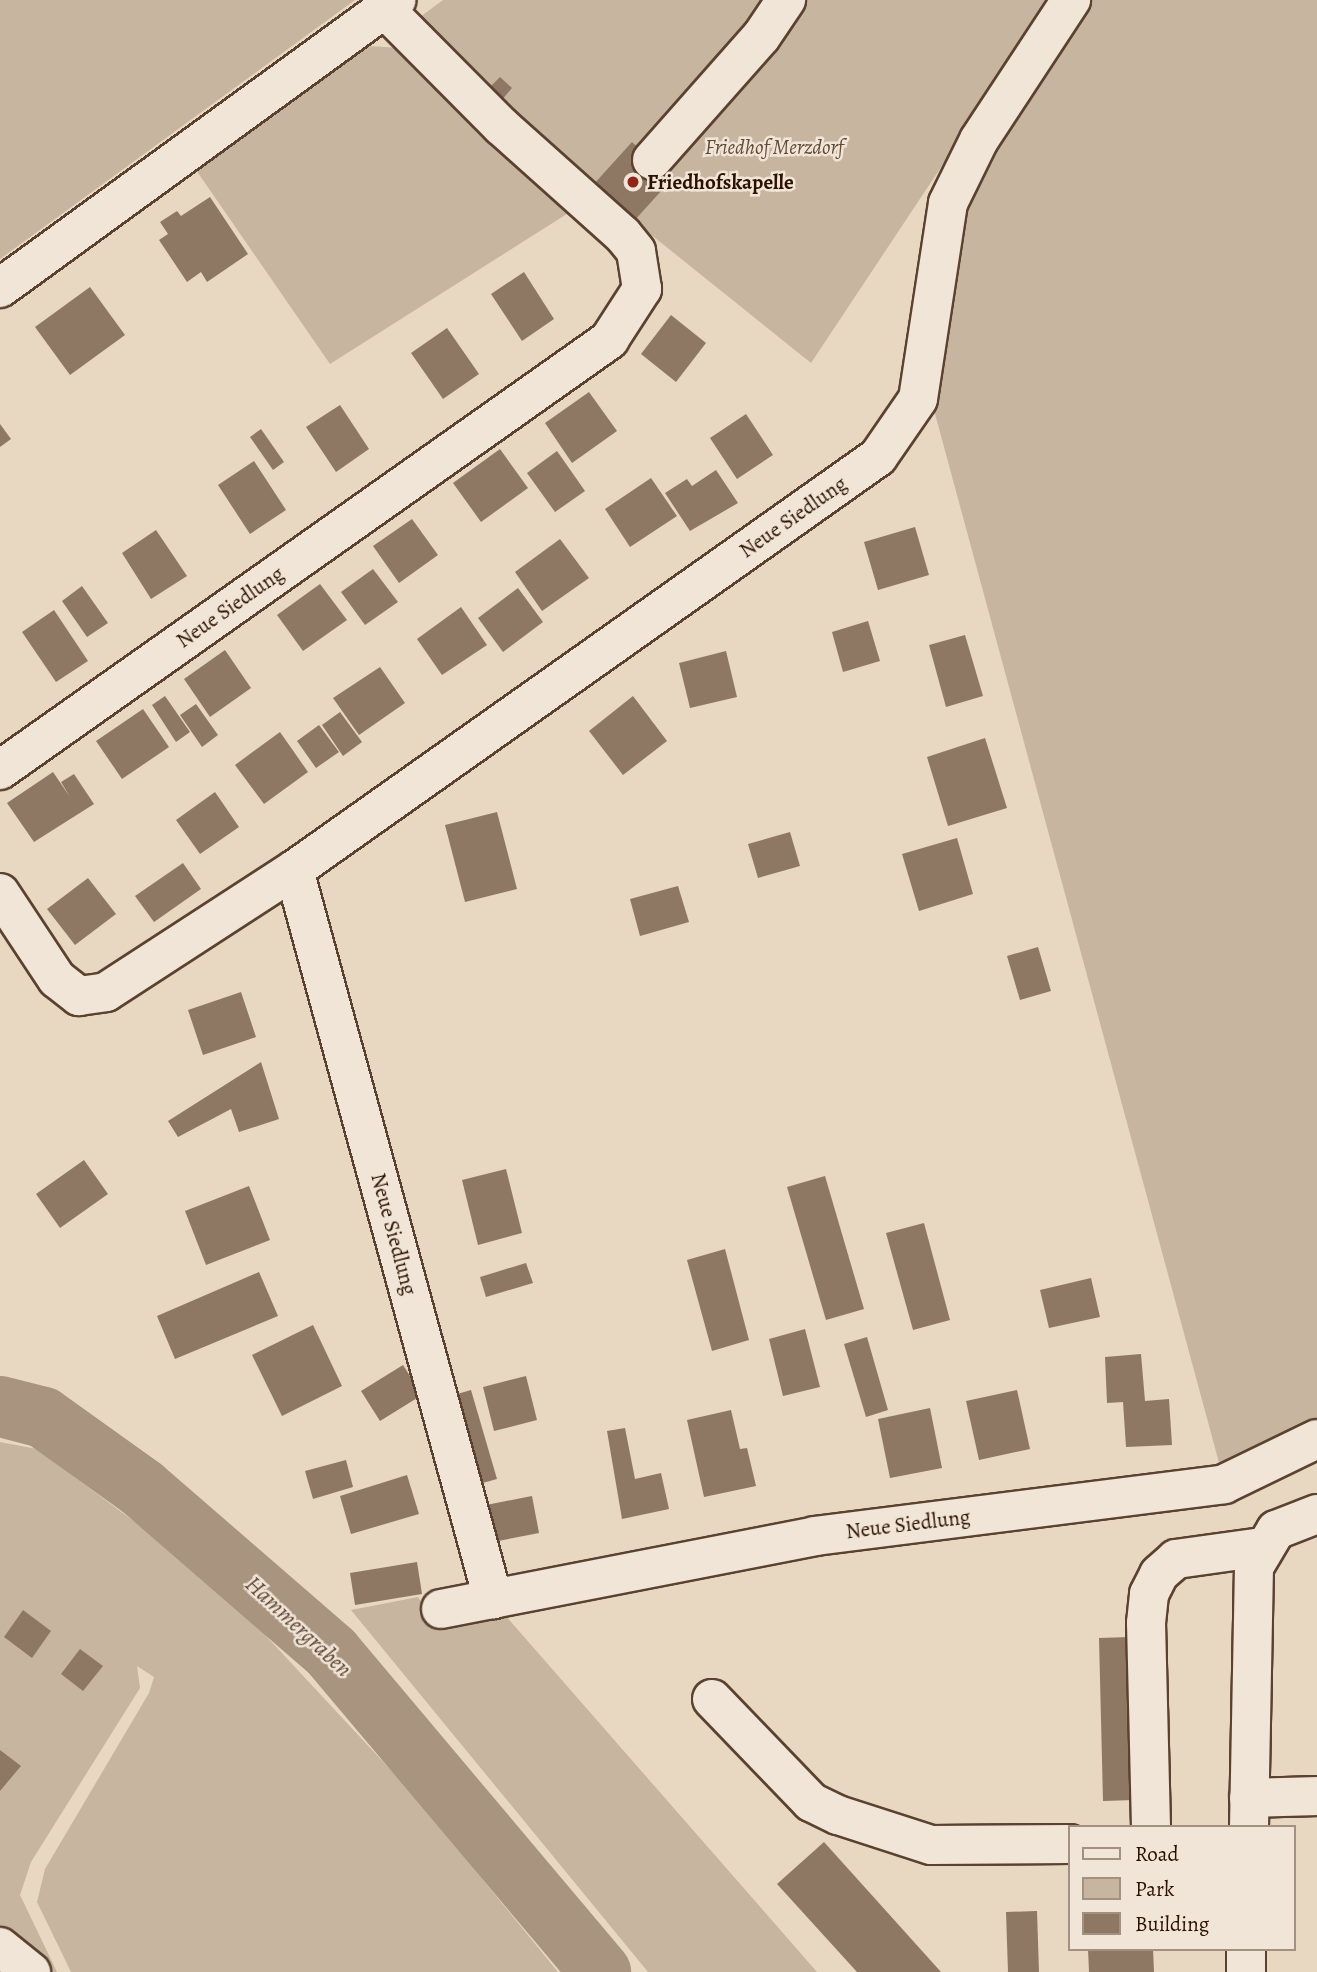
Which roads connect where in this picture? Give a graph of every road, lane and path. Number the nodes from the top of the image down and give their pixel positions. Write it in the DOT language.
graph roads {
  1 [pos="786,0"];
  2 [pos="1071,0"];
  3 [pos="391,5"];
  4 [pos="652,160"];
  5 [pos="0,288"];
  6 [pos="0,770"];
  7 [pos="293,870"];
  8 [pos="0,893"];
  9 [pos="1317,1439"];
  10 [pos="1317,1514"];
  11 [pos="1263,1547"];
  12 [pos="493,1598"];
  13 [pos="441,1609"];
  14 [pos="712,1699"];
  15 [pos="1317,1796"];
  16 [pos="1249,1812"];
  17 [pos="1151,1825"];
  18 [pos="1068,1844"];
  19 [pos="0,1947"];
  20 [pos="1246,1951"];
  21 [pos="31,1972"];
  22 [pos="1246,1972"];
  1 -- 4 [label="street"];
  2 -- 7 [label="street, Neue Siedlung"];
  3 -- 5 [label="street, Neue Siedlung"];
  3 -- 6 [label="street, Neue Siedlung"];
  7 -- 8 [label="street, Neue Siedlung"];
  7 -- 12 [label="street, Neue Siedlung"];
  9 -- 12 [label="street, Neue Siedlung"];
  10 -- 11 [label="street"];
  11 -- 16 [label="street"];
  11 -- 17 [label="street"];
  12 -- 13 [label="street, Neue Siedlung"];
  14 -- 18 [label="street"];
  15 -- 16 [label="street"];
  19 -- 21 [label="street"];
  20 -- 22 [label="street"];
}
